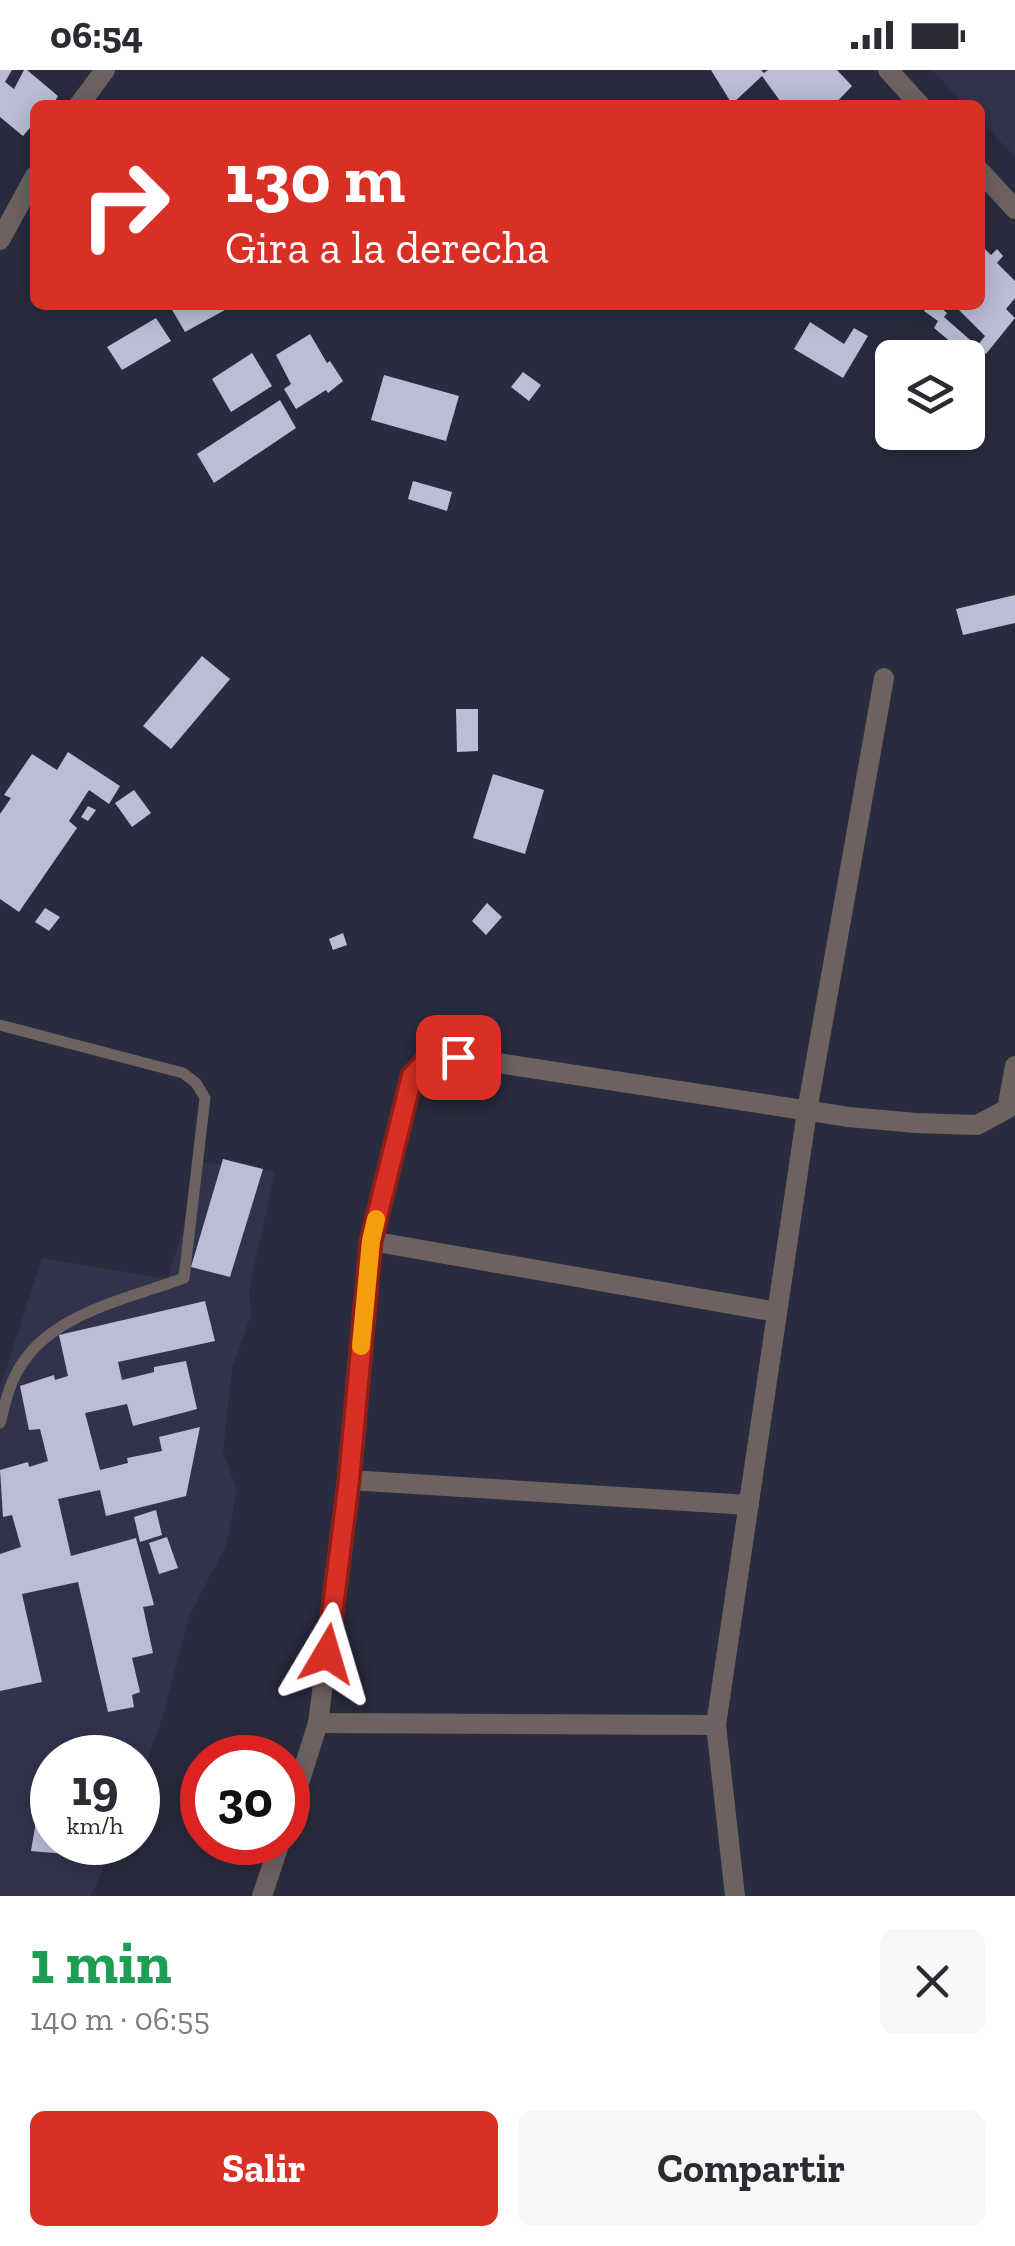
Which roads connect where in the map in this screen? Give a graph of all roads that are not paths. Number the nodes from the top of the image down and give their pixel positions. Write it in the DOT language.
graph roads {
  1 [pos="104,70"];
  2 [pos="888,70"];
  3 [pos="83,100"];
  4 [pos="915,100"];
  5 [pos="985,176"];
  6 [pos="30,185"];
  7 [pos="1015,209"];
  8 [pos="0,240"];
  9 [pos="884,678"];
  10 [pos="0,1026"];
  11 [pos="1015,1066"];
  12 [pos="807,1111"];
  13 [pos="371,1241"];
  14 [pos="777,1312"];
  15 [pos="0,1423"];
  16 [pos="349,1480"];
  17 [pos="749,1504"];
  18 [pos="318,1723"];
  19 [pos="716,1726"];
  20 [pos="310,1748"];
  21 [pos="272,1865"];
  22 [pos="262,1896"];
  23 [pos="736,1896"];
  1 -- 3 [label="street"];
  2 -- 4 [label="street"];
  5 -- 7 [label="street"];
  6 -- 8 [label="street"];
  9 -- 12 [label="street"];
  10 -- 15 [label="lane"];
  11 -- 12 [label="street"];
  12 -- 13 [label="street"];
  12 -- 14 [label="street"];
  13 -- 14 [label="street"];
  13 -- 16 [label="street"];
  14 -- 17 [label="street"];
  16 -- 17 [label="street"];
  16 -- 18 [label="street"];
  17 -- 19 [label="street"];
  18 -- 19 [label="street"];
  18 -- 20 [label="street"];
  19 -- 23 [label="street"];
  21 -- 22 [label="street"];
}
